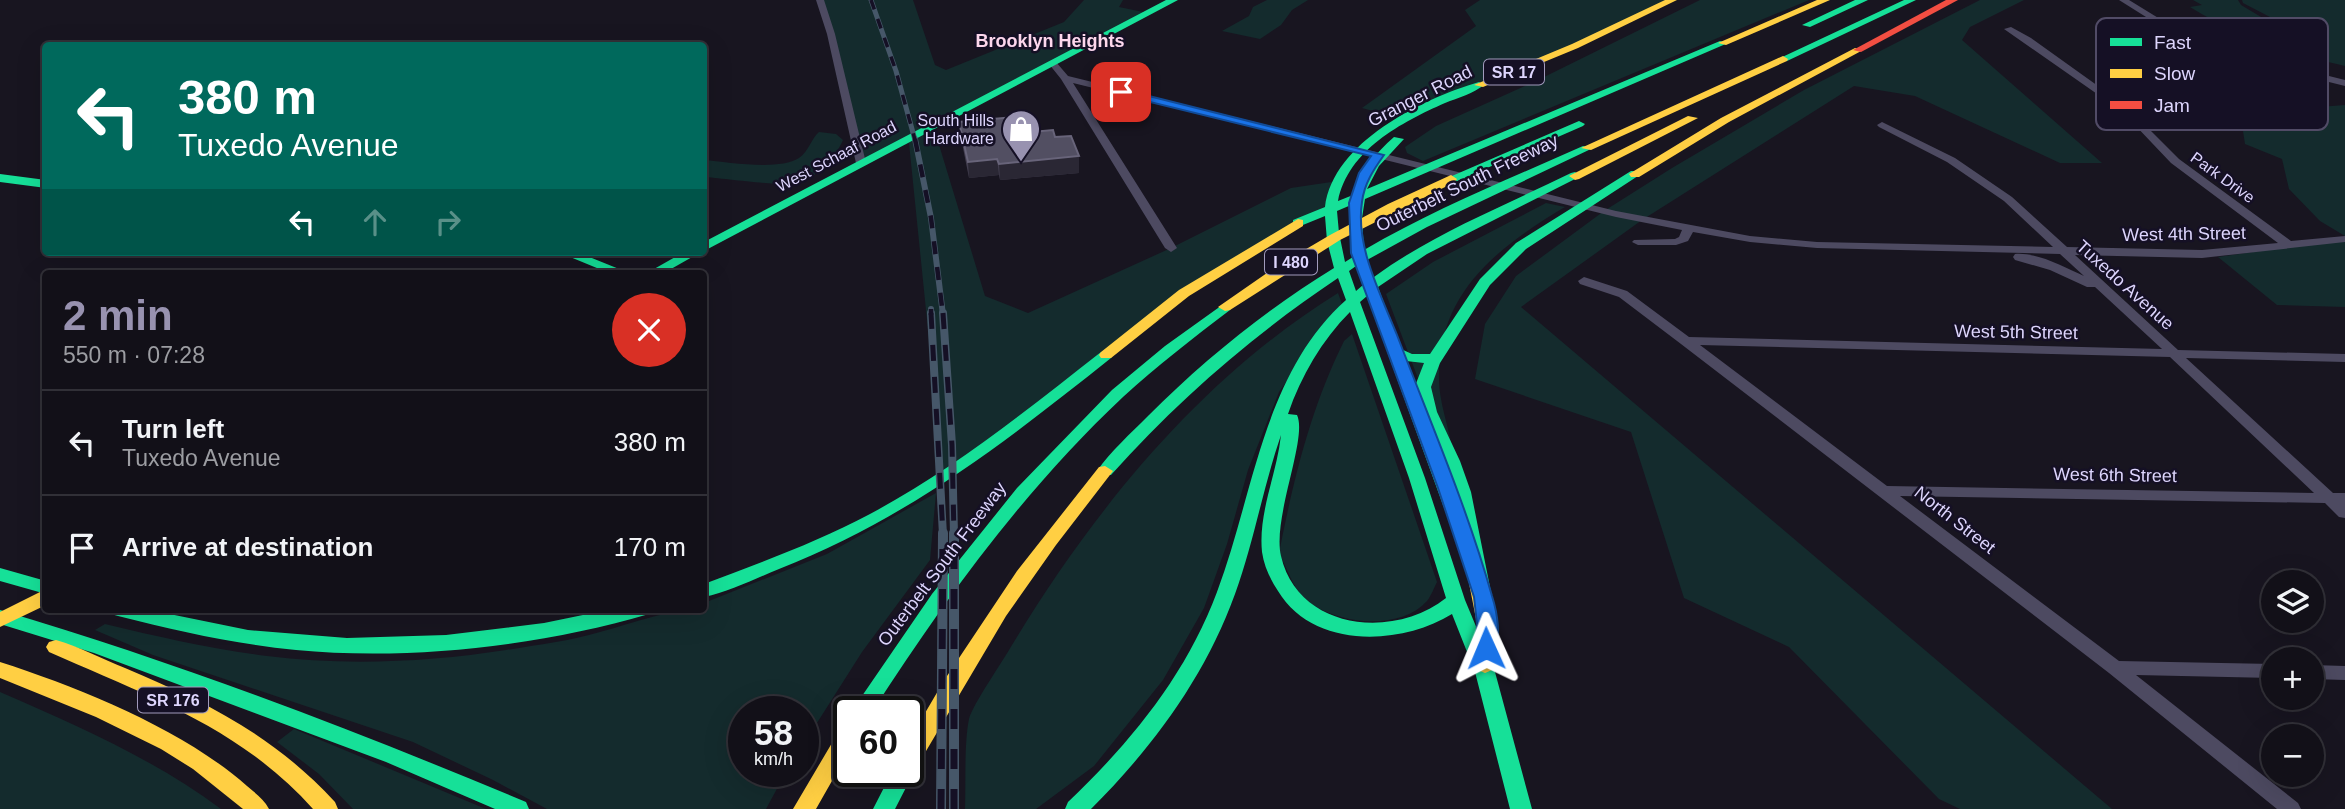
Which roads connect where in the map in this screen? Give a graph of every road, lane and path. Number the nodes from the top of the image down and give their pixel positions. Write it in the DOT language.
graph roads {
  1 [pos="820,0"];
  2 [pos="1173,0"];
  3 [pos="1672,0"];
  4 [pos="1689,0"];
  5 [pos="1825,0"];
  6 [pos="1863,0"];
  7 [pos="1911,0"];
  8 [pos="1953,0"];
  9 [pos="2123,0"];
  10 [pos="2152,18"];
  11 [pos="1869,19"];
  12 [pos="2008,29"];
  13 [pos="1738,55"];
  14 [pos="1053,64"];
  15 [pos="1065,78"];
  16 [pos="2096,88"];
  17 [pos="1597,116"];
  18 [pos="1882,125"];
  19 [pos="2145,130"];
  20 [pos="1360,150"];
  21 [pos="1378,155"];
  22 [pos="861,163"];
  23 [pos="0,178"];
  24 [pos="42,183"];
  25 [pos="1688,230"];
  26 [pos="2345,239"];
  27 [pos="1638,242"];
  28 [pos="707,245"];
  29 [pos="2289,245"];
  30 [pos="1171,248"];
  31 [pos="1976,250"];
  32 [pos="2064,252"];
  33 [pos="576,256"];
  34 [pos="686,256"];
  35 [pos="614,270"];
  36 [pos="660,270"];
  37 [pos="1584,281"];
  38 [pos="2114,299"];
  39 [pos="1686,341"];
  40 [pos="1394,351"];
  41 [pos="2172,353"];
  42 [pos="2345,358"];
  43 [pos="1435,359"];
  44 [pos="1289,398"];
  45 [pos="1885,491"];
  46 [pos="2329,497"];
  47 [pos="2345,498"];
  48 [pos="2345,513"];
  49 [pos="0,573"];
  50 [pos="42,587"];
  51 [pos="707,590"];
  52 [pos="1483,597"];
  53 [pos="42,598"];
  54 [pos="1456,600"];
  55 [pos="135,613"];
  56 [pos="625,613"];
  57 [pos="0,618"];
  58 [pos="2115,668"];
  59 [pos="0,670"];
  60 [pos="2261,671"];
  61 [pos="1485,672"];
  62 [pos="2324,672"];
  63 [pos="2345,673"];
  64 [pos="871,696"];
  65 [pos="924,734"];
  66 [pos="833,759"];
  67 [pos="895,787"];
  68 [pos="258,809"];
  69 [pos="327,809"];
  70 [pos="518,809"];
  71 [pos="804,809"];
  72 [pos="884,809"];
  73 [pos="1076,809"];
  74 [pos="1521,809"];
  75 [pos="2291,809"];
  1 -- 22 [label="street"];
  2 -- 14 [label="main road, West Schaaf Road"];
  3 -- 20 [label="main road, Granger Road / SR 17"];
  4 -- 21 [label="main road, Granger Road / SR 17"];
  5 -- 51 [label="main road"];
  6 -- 13 [label="main road"];
  7 -- 11 [label="main road, Outerbelt South Freeway / I 480"];
  8 -- 43 [label="main road"];
  9 -- 10 [label="street"];
  11 -- 44 [label="main road"];
  11 -- 65 [label="main road, Outerbelt South Freeway / I 480"];
  12 -- 16 [label="street, Park Drive"];
  14 -- 15 [label="street"];
  14 -- 22 [label="main road, West Schaaf Road"];
  15 -- 20 [label="street, Tuxedo Avenue"];
  15 -- 30 [label="street"];
  17 -- 64 [label="main road, Outerbelt South Freeway / I 480"];
  18 -- 32 [label="street"];
  19 -- 29 [label="street, Park Drive"];
  20 -- 21 [label="street, Tuxedo Avenue"];
  20 -- 54 [label="main road, Granger Road / SR 17"];
  21 -- 25 [label="street, Tuxedo Avenue"];
  21 -- 40 [label="main road, Granger Road / SR 17"];
  22 -- 28 [label="main road, West Schaaf Road"];
  23 -- 24 [label="main road"];
  25 -- 27 [label="street"];
  25 -- 31 [label="street, Tuxedo Avenue"];
  26 -- 29 [label="street, West 4th Street"];
  29 -- 32 [label="street, West 4th Street"];
  31 -- 32 [label="street, Tuxedo Avenue"];
  31 -- 38 [label="street"];
  32 -- 38 [label="street, Tuxedo Avenue"];
  33 -- 35 [label="main road"];
  34 -- 36 [label="main road"];
  37 -- 39 [label="street, North Street"];
  38 -- 41 [label="street, Tuxedo Avenue"];
  39 -- 41 [label="street, West 5th Street"];
  39 -- 45 [label="street, North Street"];
  40 -- 43 [label="main road"];
  40 -- 52 [label="main road, Granger Road / SR 17"];
  41 -- 42 [label="street, West 5th Street"];
  41 -- 46 [label="street, Tuxedo Avenue"];
  43 -- 52 [label="main road"];
  44 -- 54 [label="main road"];
  44 -- 73 [label="main road"];
  45 -- 46 [label="street, West 6th Street"];
  45 -- 58 [label="street, North Street"];
  46 -- 47 [label="street, West 6th Street"];
  46 -- 48 [label="street, Tuxedo Avenue"];
  49 -- 50 [label="main road"];
  52 -- 61 [label="main road, Granger Road / SR 17"];
  53 -- 57 [label="main road"];
  54 -- 61 [label="main road, Granger Road / SR 17"];
  55 -- 56 [label="main road"];
  57 -- 69 [label="main road, SR 176"];
  57 -- 70 [label="main road"];
  58 -- 60 [label="street"];
  58 -- 75 [label="street, North Street"];
  59 -- 68 [label="main road, SR 176"];
  61 -- 74 [label="main road, SR 17"];
  62 -- 63 [label="street"];
  66 -- 71 [label="main road"];
  67 -- 72 [label="main road"];
}
